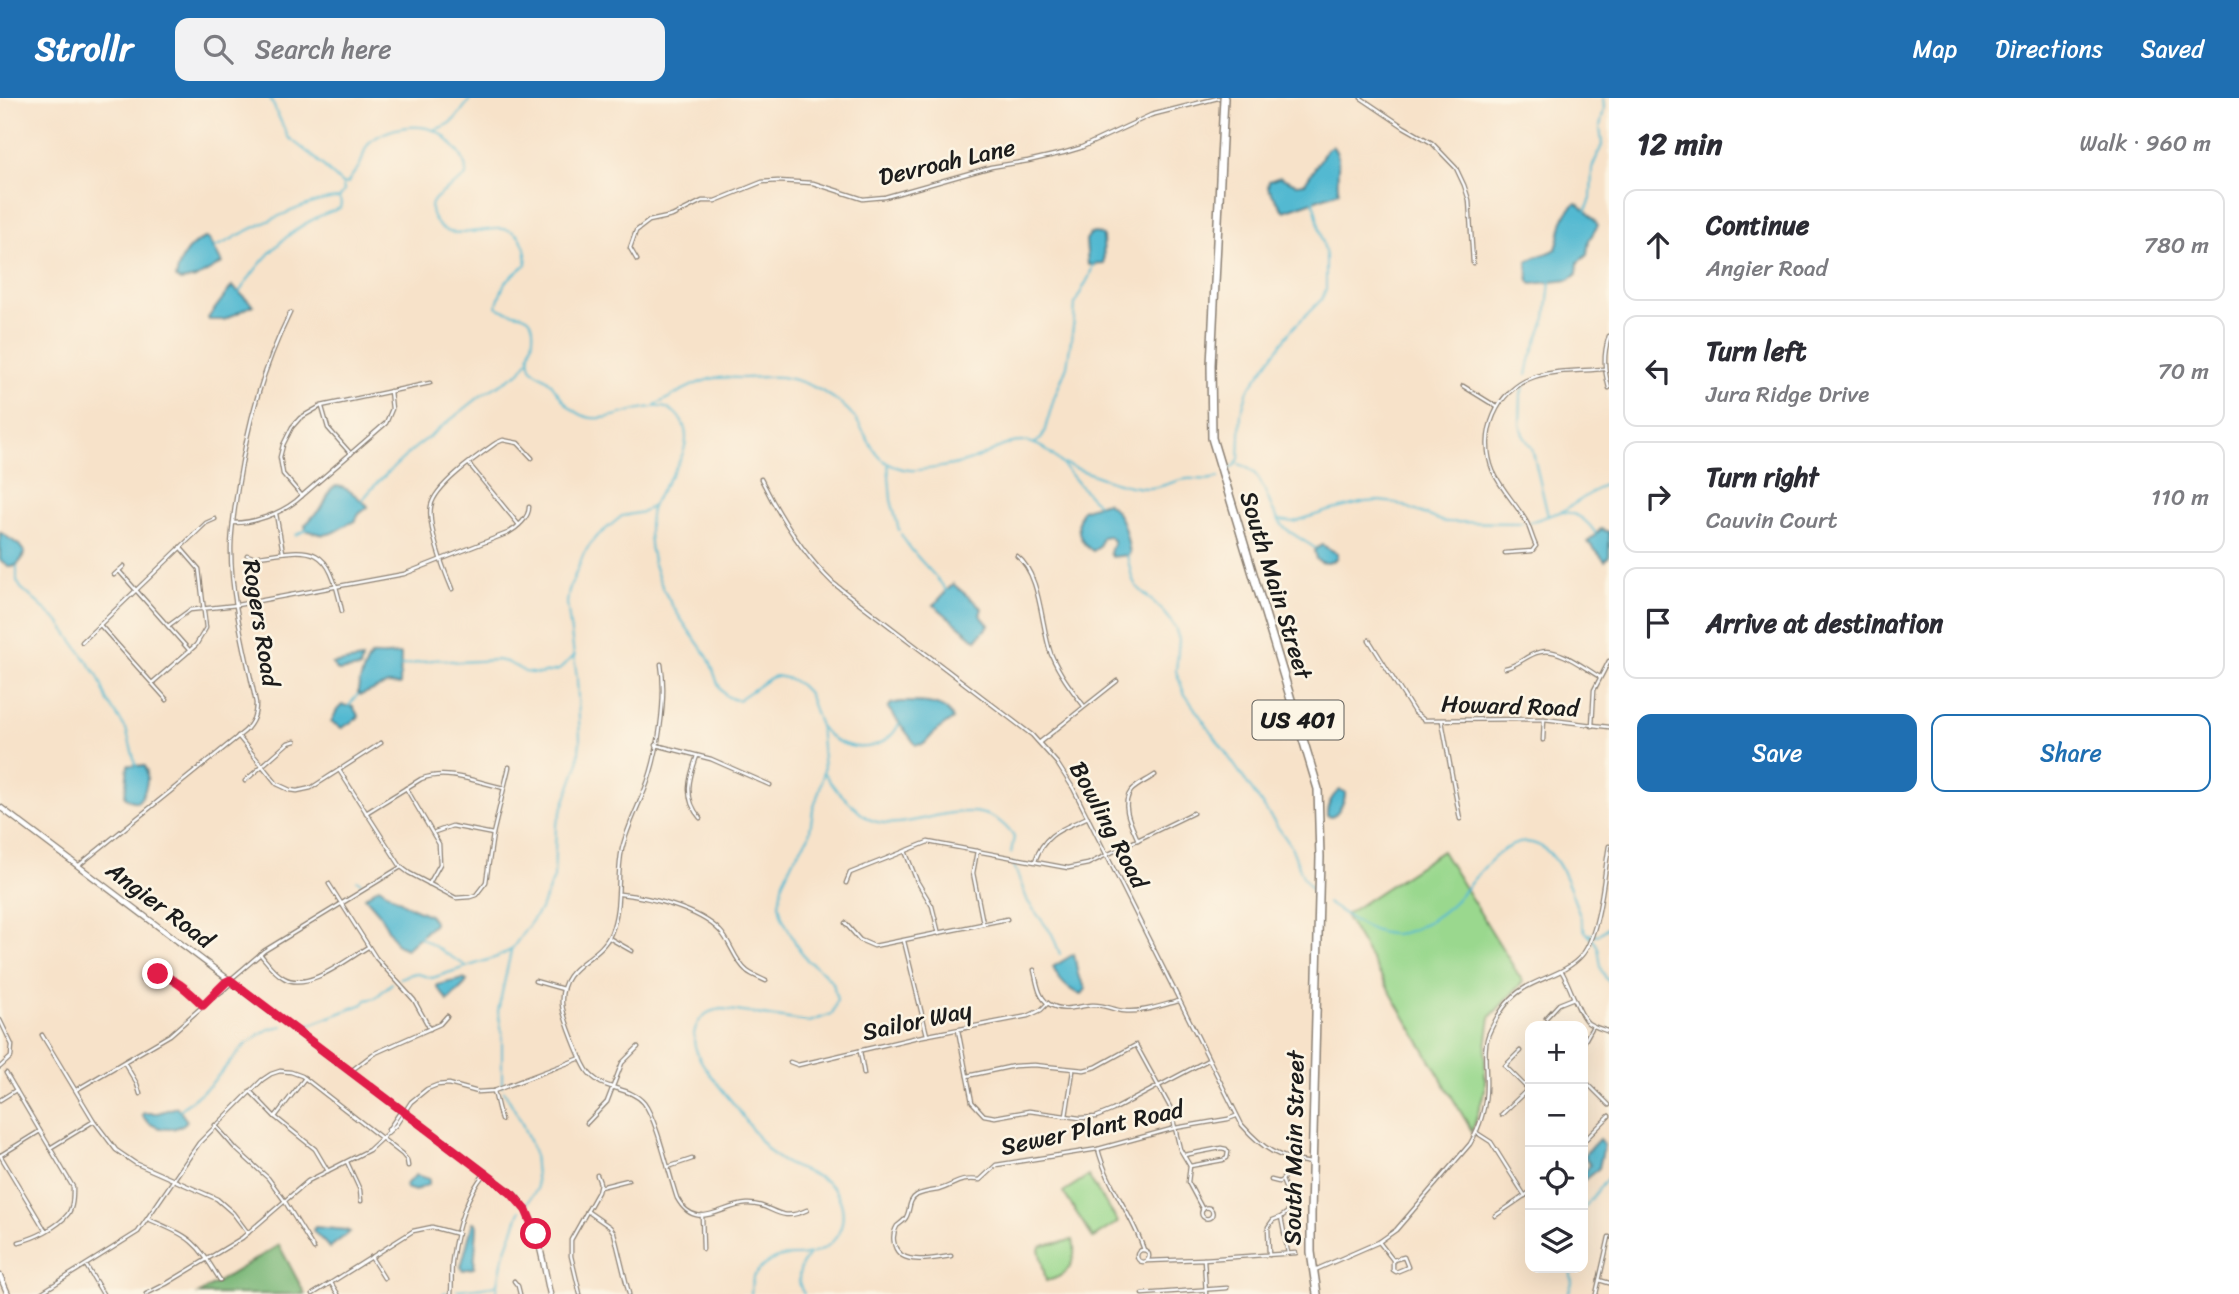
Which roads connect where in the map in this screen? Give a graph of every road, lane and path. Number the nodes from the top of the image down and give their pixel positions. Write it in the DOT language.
graph roads {
  1 [pos="1218,98"];
  2 [pos="1224,98"];
  3 [pos="1361,98"];
  4 [pos="637,260"];
  5 [pos="1474,262"];
  6 [pos="290,313"];
  7 [pos="1609,336"];
  8 [pos="1604,369"];
  9 [pos="430,383"];
  10 [pos="1463,386"];
  11 [pos="1609,388"];
  12 [pos="390,391"];
  13 [pos="321,406"];
  14 [pos="1497,407"];
  15 [pos="351,454"];
  16 [pos="531,458"];
  17 [pos="469,464"];
  18 [pos="761,480"];
  19 [pos="302,496"];
  20 [pos="529,507"];
  21 [pos="276,513"];
  22 [pos="215,519"];
  23 [pos="233,523"];
  24 [pos="519,525"];
  25 [pos="180,547"];
  26 [pos="283,552"];
  27 [pos="1505,552"];
  28 [pos="247,555"];
  29 [pos="1017,556"];
  30 [pos="440,560"];
  31 [pos="124,566"];
  32 [pos="119,571"];
  33 [pos="114,575"];
  34 [pos="337,586"];
  35 [pos="452,589"];
  36 [pos="136,590"];
  37 [pos="237,605"];
  38 [pos="205,608"];
  39 [pos="342,611"];
  40 [pos="100,625"];
  41 [pos="168,626"];
  42 [pos="1369,640"];
  43 [pos="82,642"];
  44 [pos="190,651"];
  45 [pos="1609,661"];
  46 [pos="661,664"];
  47 [pos="1505,668"];
  48 [pos="1600,677"];
  49 [pos="1117,681"];
  50 [pos="152,683"];
  51 [pos="167,700"];
  52 [pos="1084,706"];
  53 [pos="1544,719"];
  54 [pos="1442,721"];
  55 [pos="1592,726"];
  56 [pos="1609,727"];
  57 [pos="238,736"];
  58 [pos="1543,740"];
  59 [pos="295,741"];
  60 [pos="1040,742"];
  61 [pos="381,743"];
  62 [pos="656,745"];
  63 [pos="697,756"];
  64 [pos="263,766"];
  65 [pos="509,767"];
  66 [pos="339,770"];
  67 [pos="1155,775"];
  68 [pos="245,781"];
  69 [pos="770,785"];
  70 [pos="405,788"];
  71 [pos="504,788"];
  72 [pos="0,807"];
  73 [pos="366,813"];
  74 [pos="1193,813"];
  75 [pos="1088,817"];
  76 [pos="700,818"];
  77 [pos="1460,819"];
  78 [pos="433,833"];
  79 [pos="493,834"];
  80 [pos="1138,839"];
  81 [pos="1609,846"];
  82 [pos="905,851"];
  83 [pos="977,851"];
  84 [pos="1106,855"];
  85 [pos="1035,861"];
  86 [pos="78,866"];
  87 [pos="401,867"];
  88 [pos="1607,868"];
  89 [pos="846,883"];
  90 [pos="329,884"];
  91 [pos="429,884"];
  92 [pos="619,894"];
  93 [pos="342,904"];
  94 [pos="1007,919"];
  95 [pos="845,923"];
  96 [pos="983,924"];
  97 [pos="939,934"];
  98 [pos="609,937"];
  99 [pos="904,941"];
  100 [pos="368,947"];
  101 [pos="632,951"];
  102 [pos="260,954"];
  103 [pos="1034,970"];
  104 [pos="1562,971"];
  105 [pos="142,980"];
  106 [pos="230,980"];
  107 [pos="535,981"];
  108 [pos="766,981"];
  109 [pos="563,989"];
  110 [pos="1575,998"];
  111 [pos="1179,1001"];
  112 [pos="1048,1003"];
  113 [pos="203,1005"];
  114 [pos="447,1016"];
  115 [pos="1546,1018"];
  116 [pos="0,1020"];
  117 [pos="1593,1026"];
  118 [pos="430,1029"];
  119 [pos="958,1030"];
  120 [pos="1609,1032"];
  121 [pos="42,1035"];
  122 [pos="927,1035"];
  123 [pos="1588,1035"];
  124 [pos="638,1047"];
  125 [pos="860,1051"];
  126 [pos="1520,1051"];
  127 [pos="581,1058"];
  128 [pos="1208,1060"];
  129 [pos="124,1062"];
  130 [pos="790,1062"];
  131 [pos="0,1067"];
  132 [pos="1073,1070"];
  133 [pos="351,1072"];
  134 [pos="6,1073"];
  135 [pos="864,1074"];
  136 [pos="967,1076"];
  137 [pos="305,1078"];
  138 [pos="1588,1084"];
  139 [pos="1158,1086"];
  140 [pos="1525,1086"];
  141 [pos="611,1087"];
  142 [pos="16,1090"];
  143 [pos="76,1090"];
  144 [pos="250,1091"];
  145 [pos="494,1091"];
  146 [pos="140,1094"];
  147 [pos="1525,1094"];
  148 [pos="0,1100"];
  149 [pos="1609,1105"];
  150 [pos="404,1112"];
  151 [pos="1501,1115"];
  152 [pos="1066,1116"];
  153 [pos="1236,1116"];
  154 [pos="1609,1116"];
  155 [pos="275,1117"];
  156 [pos="501,1120"];
  157 [pos="94,1122"];
  158 [pos="587,1123"];
  159 [pos="215,1125"];
  160 [pos="1175,1128"];
  161 [pos="40,1131"];
  162 [pos="1476,1133"];
  163 [pos="1588,1137"];
  164 [pos="382,1138"];
  165 [pos="50,1148"];
  166 [pos="1098,1149"];
  167 [pos="0,1155"];
  168 [pos="1184,1155"];
  169 [pos="692,1159"];
  170 [pos="347,1162"];
  171 [pos="1312,1163"];
  172 [pos="408,1166"];
  173 [pos="667,1167"];
  174 [pos="1190,1167"];
  175 [pos="328,1171"];
  176 [pos="485,1173"];
  177 [pos="597,1175"];
  178 [pos="1285,1176"];
  179 [pos="174,1179"];
  180 [pos="628,1180"];
  181 [pos="1271,1180"];
  182 [pos="1282,1180"];
  183 [pos="600,1188"];
  184 [pos="1525,1196"];
  185 [pos="284,1200"];
  186 [pos="361,1201"];
  187 [pos="807,1210"];
  188 [pos="1203,1210"];
  189 [pos="587,1211"];
  190 [pos="702,1215"];
  191 [pos="1495,1216"];
  192 [pos="1282,1217"];
  193 [pos="148,1219"];
  194 [pos="45,1231"];
  195 [pos="248,1233"];
  196 [pos="458,1234"];
  197 [pos="1140,1237"];
  198 [pos="1609,1237"];
  199 [pos="19,1242"];
  200 [pos="1379,1242"];
  201 [pos="314,1249"];
  202 [pos="703,1249"];
  203 [pos="1144,1250"];
  204 [pos="1138,1251"];
  205 [pos="1149,1253"];
  206 [pos="1296,1253"];
  207 [pos="1288,1254"];
  208 [pos="1269,1255"];
  209 [pos="951,1256"];
  210 [pos="371,1257"];
  211 [pos="207,1259"];
  212 [pos="1204,1259"];
  213 [pos="1393,1260"];
  214 [pos="1146,1261"];
  215 [pos="1161,1261"];
  216 [pos="86,1266"];
  217 [pos="1313,1271"];
  218 [pos="0,1276"];
  219 [pos="384,1278"];
  220 [pos="220,1280"];
  221 [pos="1599,1280"];
  222 [pos="514,1281"];
  223 [pos="331,1283"];
  224 [pos="1609,1283"];
  225 [pos="1227,1287"];
  226 [pos="1206,1288"];
  227 [pos="8,1294"];
  228 [pos="39,1294"];
  229 [pos="103,1294"];
  230 [pos="146,1294"];
  231 [pos="313,1294"];
  232 [pos="338,1294"];
  233 [pos="451,1294"];
  234 [pos="520,1294"];
  235 [pos="550,1294"];
  236 [pos="580,1294"];
  237 [pos="629,1294"];
  238 [pos="1142,1294"];
  239 [pos="1206,1294"];
  240 [pos="1317,1294"];
  241 [pos="1595,1294"];
  1 -- 4 [label="street, Devroah Lane"];
  2 -- 171 [label="highway, South Main Street / US 401"];
  3 -- 5 [label="street"];
  6 -- 23 [label="street, Rogers Road"];
  7 -- 8 [label="street"];
  8 -- 11 [label="street"];
  8 -- 14 [label="street"];
  9 -- 12 [label="street"];
  10 -- 14 [label="street"];
  12 -- 13 [label="street"];
  12 -- 15 [label="street"];
  13 -- 15 [label="street"];
  13 -- 19 [label="street"];
  14 -- 27 [label="street"];
  15 -- 19 [label="street"];
  16 -- 17 [label="street"];
  17 -- 24 [label="street"];
  17 -- 30 [label="street"];
  18 -- 60 [label="street, Bowling Road"];
  19 -- 21 [label="street"];
  20 -- 24 [label="street"];
  21 -- 23 [label="street"];
  21 -- 26 [label="street"];
  22 -- 25 [label="street"];
  23 -- 37 [label="street, Rogers Road"];
  24 -- 30 [label="street"];
  25 -- 36 [label="street"];
  25 -- 38 [label="street"];
  26 -- 28 [label="street"];
  26 -- 34 [label="street"];
  29 -- 52 [label="street"];
  30 -- 34 [label="street"];
  30 -- 35 [label="street"];
  31 -- 32 [label="street"];
  32 -- 33 [label="street"];
  32 -- 36 [label="street"];
  34 -- 37 [label="street"];
  34 -- 39 [label="street"];
  36 -- 40 [label="street"];
  36 -- 41 [label="street"];
  37 -- 38 [label="street"];
  37 -- 57 [label="street, Rogers Road"];
  38 -- 41 [label="street"];
  38 -- 44 [label="street"];
  40 -- 43 [label="street"];
  40 -- 50 [label="street"];
  41 -- 44 [label="street"];
  42 -- 54 [label="street, Howard Road"];
  44 -- 50 [label="street"];
  45 -- 48 [label="street"];
  46 -- 62 [label="street"];
  47 -- 48 [label="street"];
  48 -- 55 [label="street"];
  49 -- 52 [label="street"];
  50 -- 51 [label="street"];
  52 -- 60 [label="street"];
  53 -- 54 [label="street, Howard Road"];
  53 -- 55 [label="street, Howard Road"];
  53 -- 58 [label="street"];
  54 -- 77 [label="street"];
  55 -- 56 [label="street, Howard Road"];
  57 -- 64 [label="street"];
  57 -- 86 [label="street, Rogers Road"];
  59 -- 64 [label="street"];
  60 -- 75 [label="street, Bowling Road"];
  61 -- 66 [label="street"];
  62 -- 63 [label="street"];
  62 -- 92 [label="street"];
  63 -- 69 [label="street"];
  63 -- 76 [label="street"];
  64 -- 66 [label="street"];
  64 -- 68 [label="street"];
  65 -- 71 [label="street"];
  66 -- 73 [label="street"];
  67 -- 80 [label="street"];
  70 -- 71 [label="street"];
  70 -- 73 [label="street"];
  70 -- 78 [label="street"];
  71 -- 79 [label="street"];
  72 -- 86 [label="street, Angier Road"];
  73 -- 87 [label="street"];
  74 -- 80 [label="street"];
  75 -- 84 [label="street, Bowling Road"];
  75 -- 85 [label="street"];
  78 -- 79 [label="street"];
  78 -- 91 [label="street"];
  79 -- 91 [label="street"];
  80 -- 84 [label="street"];
  81 -- 88 [label="street"];
  82 -- 83 [label="street"];
  82 -- 89 [label="street"];
  82 -- 97 [label="street"];
  83 -- 85 [label="street"];
  83 -- 96 [label="street"];
  84 -- 85 [label="street"];
  84 -- 111 [label="street, Bowling Road"];
  86 -- 106 [label="street, Angier Road"];
  87 -- 91 [label="street"];
  87 -- 93 [label="street"];
  88 -- 104 [label="street"];
  90 -- 93 [label="street"];
  92 -- 98 [label="street"];
  92 -- 108 [label="street"];
  93 -- 100 [label="street"];
  93 -- 102 [label="street"];
  94 -- 96 [label="street"];
  95 -- 99 [label="street"];
  96 -- 97 [label="street"];
  97 -- 99 [label="street"];
  98 -- 101 [label="street"];
  98 -- 109 [label="street"];
  99 -- 122 [label="street"];
  100 -- 102 [label="street"];
  100 -- 118 [label="street"];
  102 -- 106 [label="street"];
  103 -- 112 [label="street"];
  104 -- 110 [label="street"];
  104 -- 162 [label="street"];
  105 -- 113 [label="street"];
  106 -- 113 [label="street"];
  106 -- 133 [label="street, Angier Road"];
  107 -- 109 [label="street"];
  109 -- 127 [label="street"];
  110 -- 115 [label="street"];
  110 -- 117 [label="street"];
  111 -- 112 [label="street"];
  111 -- 128 [label="street, Bowling Road"];
  112 -- 119 [label="street, Sailor Way"];
  113 -- 129 [label="street"];
  114 -- 118 [label="street"];
  116 -- 131 [label="street"];
  117 -- 120 [label="street"];
  117 -- 123 [label="street"];
  118 -- 133 [label="street"];
  119 -- 122 [label="street, Sailor Way"];
  119 -- 136 [label="street"];
  121 -- 143 [label="street"];
  122 -- 125 [label="street, Sailor Way"];
  124 -- 141 [label="street"];
  125 -- 130 [label="street, Sailor Way"];
  125 -- 135 [label="street"];
  126 -- 140 [label="street"];
  127 -- 141 [label="street"];
  127 -- 145 [label="street"];
  128 -- 139 [label="street"];
  128 -- 153 [label="street, Bowling Road"];
  129 -- 143 [label="street"];
  129 -- 146 [label="street"];
  132 -- 136 [label="street"];
  132 -- 139 [label="street"];
  132 -- 152 [label="street"];
  133 -- 150 [label="street, Angier Road"];
  134 -- 142 [label="street"];
  136 -- 152 [label="street"];
  137 -- 144 [label="street"];
  137 -- 155 [label="street"];
  137 -- 164 [label="street"];
  138 -- 149 [label="street"];
  139 -- 152 [label="street"];
  139 -- 160 [label="street"];
  141 -- 158 [label="street"];
  141 -- 173 [label="street"];
  142 -- 148 [label="street"];
  142 -- 161 [label="street"];
  143 -- 157 [label="street"];
  144 -- 155 [label="street"];
  144 -- 159 [label="street"];
  145 -- 150 [label="street"];
  145 -- 156 [label="street"];
  147 -- 151 [label="street"];
  150 -- 164 [label="street"];
  150 -- 176 [label="street, Angier Road"];
  153 -- 160 [label="street, Sewer Plant Road"];
  153 -- 171 [label="street, Bowling Road"];
  154 -- 163 [label="street"];
  155 -- 175 [label="street"];
  157 -- 165 [label="street"];
  157 -- 179 [label="street"];
  159 -- 179 [label="street"];
  159 -- 185 [label="street"];
  160 -- 166 [label="street, Sewer Plant Road"];
  160 -- 168 [label="street"];
  161 -- 165 [label="street"];
  161 -- 167 [label="street"];
  162 -- 184 [label="street"];
  162 -- 200 [label="street"];
  164 -- 170 [label="street"];
  164 -- 172 [label="street"];
  165 -- 194 [label="street"];
  166 -- 197 [label="street"];
  166 -- 209 [label="street, Sewer Plant Road"];
  167 -- 194 [label="street"];
  168 -- 174 [label="street"];
  168 -- 174 [label="street"];
  169 -- 173 [label="street"];
  170 -- 175 [label="street"];
  170 -- 186 [label="street"];
  171 -- 217 [label="highway, South Main Street / US 401"];
  173 -- 190 [label="street"];
  174 -- 188 [label="street"];
  175 -- 185 [label="street"];
  176 -- 196 [label="street"];
  176 -- 235 [label="street, Angier Road"];
  177 -- 183 [label="street"];
  178 -- 182 [label="street"];
  179 -- 193 [label="street"];
  179 -- 195 [label="street"];
  180 -- 183 [label="street"];
  181 -- 182 [label="street"];
  182 -- 192 [label="street"];
  183 -- 189 [label="street"];
  184 -- 191 [label="street"];
  185 -- 195 [label="street"];
  185 -- 201 [label="street"];
  187 -- 190 [label="street"];
  189 -- 236 [label="street"];
  189 -- 237 [label="street"];
  190 -- 202 [label="street"];
  192 -- 207 [label="street"];
  192 -- 208 [label="street"];
  193 -- 211 [label="street"];
  193 -- 216 [label="street"];
  194 -- 199 [label="street"];
  195 -- 211 [label="street"];
  196 -- 210 [label="street"];
  196 -- 233 [label="street"];
  197 -- 203 [label="street"];
  197 -- 204 [label="street"];
  198 -- 221 [label="street"];
  200 -- 213 [label="street"];
  200 -- 217 [label="street"];
  203 -- 204 [label="street"];
  203 -- 205 [label="street"];
  204 -- 214 [label="street"];
  205 -- 214 [label="street"];
  205 -- 215 [label="street"];
  206 -- 207 [label="street"];
  207 -- 208 [label="street"];
  208 -- 212 [label="street"];
  210 -- 219 [label="street"];
  210 -- 223 [label="street"];
  211 -- 220 [label="street"];
  211 -- 230 [label="street"];
  212 -- 215 [label="street"];
  212 -- 226 [label="street"];
  213 -- 213 [label="street"];
  214 -- 215 [label="street"];
  216 -- 228 [label="street"];
  216 -- 229 [label="street"];
  217 -- 240 [label="highway, South Main Street / US 401"];
  218 -- 227 [label="street"];
  221 -- 224 [label="street"];
  221 -- 241 [label="street"];
  222 -- 234 [label="street"];
  223 -- 231 [label="street"];
  223 -- 232 [label="street"];
  225 -- 226 [label="street"];
  226 -- 238 [label="street"];
  226 -- 239 [label="street"];
}
